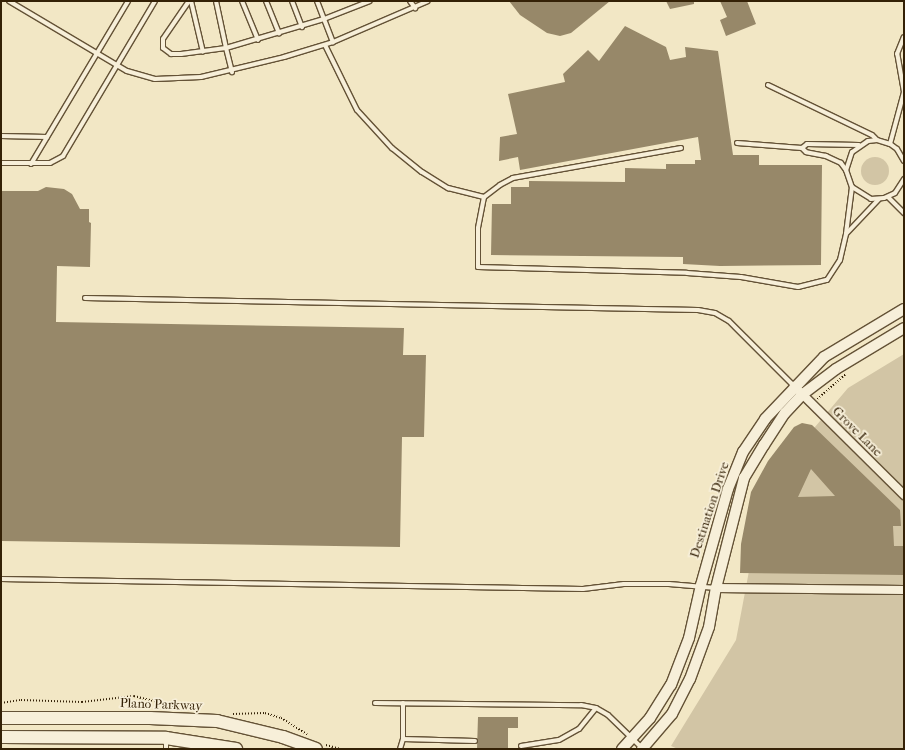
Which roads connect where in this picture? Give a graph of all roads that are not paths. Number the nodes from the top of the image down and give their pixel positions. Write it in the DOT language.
graph roads {
  1 [pos="9,1"];
  2 [pos="128,1"];
  3 [pos="154,1"];
  4 [pos="190,1"];
  5 [pos="216,1"];
  6 [pos="242,1"];
  7 [pos="266,1"];
  8 [pos="292,1"];
  9 [pos="317,1"];
  10 [pos="355,1"];
  11 [pos="370,1"];
  12 [pos="410,1"];
  13 [pos="428,1"];
  14 [pos="358,6"];
  15 [pos="415,8"];
  16 [pos="324,19"];
  17 [pos="302,27"];
  18 [pos="279,34"];
  19 [pos="904,37"];
  20 [pos="258,40"];
  21 [pos="333,42"];
  22 [pos="325,45"];
  23 [pos="226,48"];
  24 [pos="203,52"];
  25 [pos="97,54"];
  26 [pos="116,66"];
  27 [pos="232,72"];
  28 [pos="768,85"];
  29 [pos="1,136"];
  30 [pos="47,137"];
  31 [pos="877,140"];
  32 [pos="737,143"];
  33 [pos="890,144"];
  34 [pos="859,146"];
  35 [pos="682,148"];
  36 [pos="802,148"];
  37 [pos="904,161"];
  38 [pos="1,163"];
  39 [pos="31,164"];
  40 [pos="846,170"];
  41 [pos="904,180"];
  42 [pos="852,187"];
  43 [pos="484,197"];
  44 [pos="888,197"];
  45 [pos="879,199"];
  46 [pos="904,214"];
  47 [pos="846,234"];
  48 [pos="85,298"];
  49 [pos="904,309"];
  50 [pos="904,328"];
  51 [pos="794,386"];
  52 [pos="803,394"];
  53 [pos="904,495"];
  54 [pos="1,579"];
  55 [pos="701,585"];
  56 [pos="716,588"];
  57 [pos="904,590"];
  58 [pos="375,703"];
  59 [pos="403,703"];
  60 [pos="596,708"];
  61 [pos="1,718"];
  62 [pos="1,736"];
  63 [pos="632,738"];
  64 [pos="403,739"];
  65 [pos="475,741"];
  66 [pos="166,743"];
  67 [pos="521,746"];
  68 [pos="236,749"];
  69 [pos="316,749"];
  70 [pos="400,749"];
  71 [pos="622,749"];
  72 [pos="642,749"];
  1 -- 25 [label="lane"];
  2 -- 25 [label="lane"];
  3 -- 26 [label="lane"];
  4 -- 24 [label="lane"];
  4 -- 24 [label="lane"];
  5 -- 23 [label="lane"];
  6 -- 20 [label="lane"];
  7 -- 18 [label="lane"];
  8 -- 17 [label="lane"];
  9 -- 16 [label="lane"];
  10 -- 14 [label="lane"];
  11 -- 14 [label="lane"];
  12 -- 15 [label="lane"];
  13 -- 15 [label="lane"];
  14 -- 16 [label="lane"];
  15 -- 21 [label="lane"];
  16 -- 17 [label="lane"];
  16 -- 21 [label="lane"];
  17 -- 18 [label="lane"];
  18 -- 20 [label="lane"];
  19 -- 33 [label="lane"];
  20 -- 23 [label="lane"];
  21 -- 22 [label="lane"];
  22 -- 27 [label="lane"];
  22 -- 43 [label="lane"];
  23 -- 24 [label="lane"];
  23 -- 27 [label="lane"];
  25 -- 26 [label="lane"];
  25 -- 30 [label="lane"];
  26 -- 27 [label="lane"];
  26 -- 39 [label="lane"];
  28 -- 31 [label="lane"];
  29 -- 30 [label="lane"];
  30 -- 39 [label="lane"];
  31 -- 33 [label="lane"];
  31 -- 34 [label="lane"];
  32 -- 36 [label="lane"];
  33 -- 37 [label="lane"];
  34 -- 36 [label="lane"];
  34 -- 40 [label="lane"];
  35 -- 43 [label="lane"];
  36 -- 40 [label="lane"];
  38 -- 39 [label="lane"];
  40 -- 42 [label="lane"];
  41 -- 44 [label="lane"];
  42 -- 45 [label="lane"];
  42 -- 47 [label="lane"];
  43 -- 47 [label="lane"];
  44 -- 45 [label="lane"];
  44 -- 46 [label="lane"];
  45 -- 47 [label="lane"];
  48 -- 51 [label="lane"];
  49 -- 51 [label="street, Destination Drive"];
  50 -- 52 [label="street, Destination Drive"];
  51 -- 52 [label="street, Grove Lane"];
  51 -- 55 [label="street, Destination Drive"];
  52 -- 53 [label="street, Grove Lane"];
  52 -- 56 [label="street, Destination Drive"];
  54 -- 55 [label="lane"];
  55 -- 56 [label="lane"];
  55 -- 63 [label="street, Destination Drive"];
  56 -- 57 [label="street"];
  56 -- 72 [label="street, Destination Drive"];
  58 -- 59 [label="lane"];
  59 -- 60 [label="lane"];
  59 -- 64 [label="lane"];
  60 -- 63 [label="lane"];
  60 -- 67 [label="lane"];
  61 -- 69 [label="main road, Plano Parkway"];
  62 -- 66 [label="main road"];
  63 -- 71 [label="street, Destination Drive"];
  63 -- 72 [label="lane"];
  64 -- 65 [label="lane"];
  64 -- 70 [label="lane"];
  66 -- 68 [label="main road"];
}
